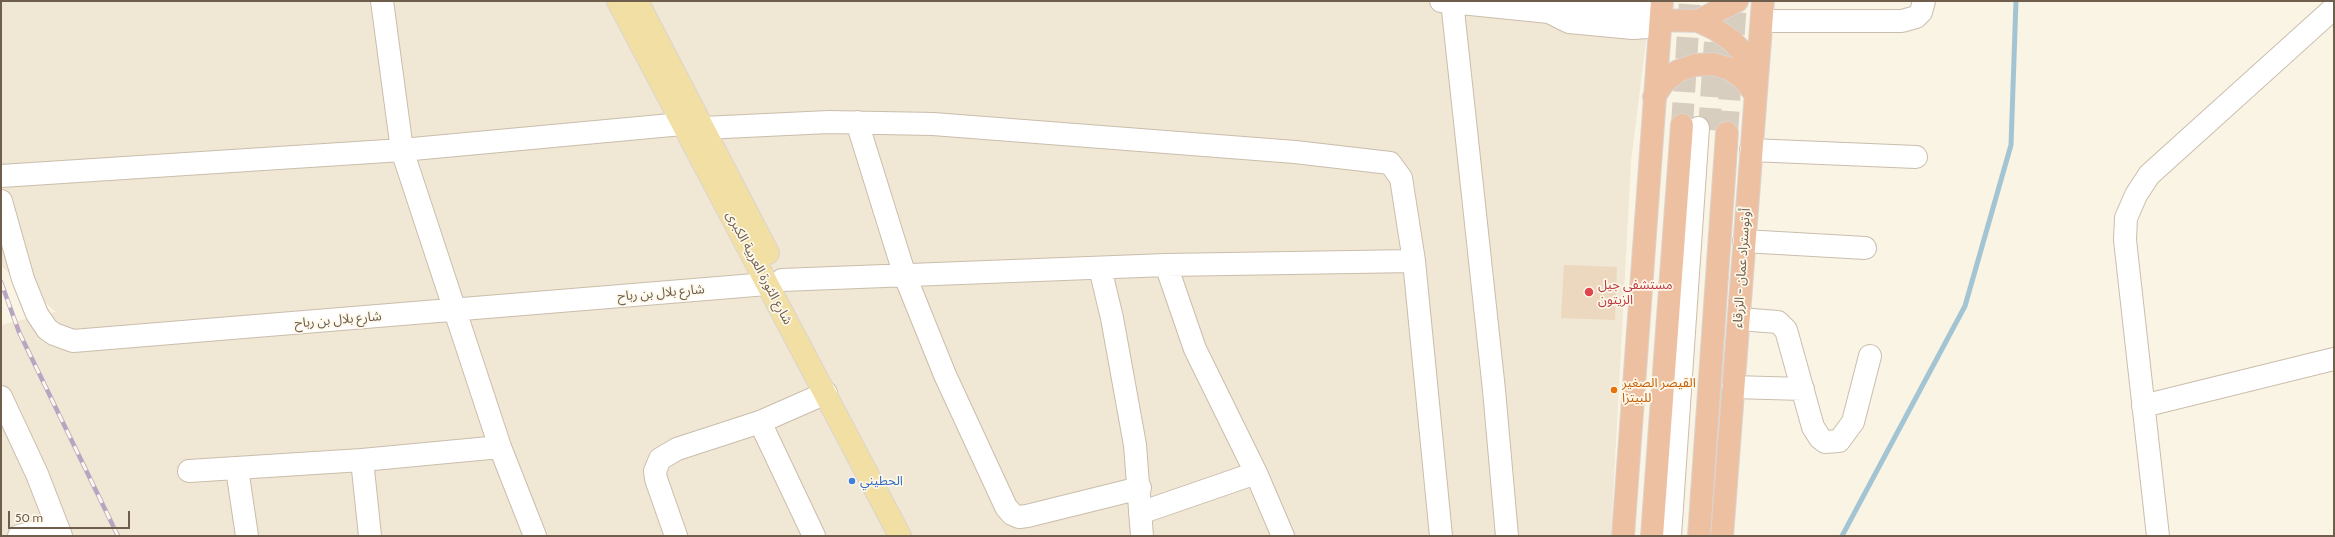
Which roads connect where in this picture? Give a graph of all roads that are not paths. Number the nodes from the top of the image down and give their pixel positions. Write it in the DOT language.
graph roads {
  1 [pos="382,1"];
  2 [pos="618,1"];
  3 [pos="637,1"];
  4 [pos="1449,1"];
  5 [pos="1737,1"];
  6 [pos="1924,1"];
  7 [pos="2332,1"];
  8 [pos="1549,7"];
  9 [pos="2334,8"];
  10 [pos="1661,10"];
  11 [pos="1763,11"];
  12 [pos="1698,21"];
  13 [pos="1758,68"];
  14 [pos="1755,94"];
  15 [pos="1654,97"];
  16 [pos="857,122"];
  17 [pos="692,126"];
  18 [pos="1704,129"];
  19 [pos="402,150"];
  20 [pos="1751,150"];
  21 [pos="1916,157"];
  22 [pos="1,176"];
  23 [pos="1,201"];
  24 [pos="1744,241"];
  25 [pos="1865,248"];
  26 [pos="1414,261"];
  27 [pos="1166,265"];
  28 [pos="1100,268"];
  29 [pos="905,276"];
  30 [pos="774,282"];
  31 [pos="454,310"];
  32 [pos="1739,319"];
  33 [pos="1870,356"];
  34 [pos="2334,359"];
  35 [pos="1733,388"];
  36 [pos="1803,389"];
  37 [pos="826,393"];
  38 [pos="1,397"];
  39 [pos="2142,406"];
  40 [pos="760,422"];
  41 [pos="500,447"];
  42 [pos="362,460"];
  43 [pos="237,469"];
  44 [pos="189,471"];
  45 [pos="1256,473"];
  46 [pos="1140,488"];
  47 [pos="1140,513"];
  48 [pos="59,531"];
  49 [pos="19,536"];
  50 [pos="247,536"];
  51 [pos="370,536"];
  52 [pos="534,536"];
  53 [pos="676,536"];
  54 [pos="814,536"];
  55 [pos="900,536"];
  56 [pos="917,536"];
  57 [pos="1142,536"];
  58 [pos="1283,536"];
  59 [pos="1441,536"];
  60 [pos="1506,536"];
  61 [pos="1623,536"];
  62 [pos="1652,536"];
  63 [pos="1670,536"];
  64 [pos="1684,536"];
  65 [pos="1699,536"];
  66 [pos="1722,536"];
  67 [pos="2158,536"];
  1 -- 19 [label="street"];
  2 -- 17 [label="main road, شارع الثورة العربية الكبرى"];
  3 -- 17 [label="main road, شارع الثورة العربية الكبرى"];
  4 -- 8 [label="street"];
  4 -- 60 [label="street"];
  5 -- 12 [label="highway"];
  6 -- 11 [label="street"];
  7 -- 9 [label="street"];
  8 -- 10 [label="street"];
  9 -- 39 [label="street"];
  10 -- 12 [label="highway"];
  10 -- 15 [label="highway"];
  11 -- 13 [label="highway, أوتوستراد عمان - الزرقاء"];
  12 -- 13 [label="highway"];
  13 -- 14 [label="highway, أوتوستراد عمان - الزرقاء"];
  14 -- 15 [label="highway"];
  14 -- 20 [label="highway, أوتوستراد عمان - الزرقاء"];
  15 -- 61 [label="highway"];
  16 -- 17 [label="street"];
  16 -- 26 [label="street"];
  16 -- 29 [label="street"];
  17 -- 19 [label="street"];
  17 -- 30 [label="main road, شارع الثورة العربية الكبرى"];
  18 -- 62 [label="highway"];
  18 -- 63 [label="street"];
  18 -- 64 [label="street"];
  18 -- 65 [label="highway, أوتوستراد عمان - الزرقاء"];
  19 -- 22 [label="street"];
  19 -- 31 [label="street"];
  20 -- 21 [label="street"];
  20 -- 24 [label="highway, أوتوستراد عمان - الزرقاء"];
  23 -- 31 [label="street, شارع بلال بن رباح"];
  24 -- 25 [label="street"];
  24 -- 32 [label="highway, أوتوستراد عمان - الزرقاء"];
  26 -- 27 [label="street, شارع بلال بن رباح"];
  26 -- 59 [label="street"];
  27 -- 28 [label="street, شارع بلال بن رباح"];
  27 -- 45 [label="street"];
  28 -- 29 [label="street, شارع بلال بن رباح"];
  28 -- 46 [label="street"];
  29 -- 30 [label="street, شارع بلال بن رباح"];
  29 -- 46 [label="street"];
  30 -- 31 [label="street, شارع بلال بن رباح"];
  30 -- 37 [label="main road, شارع الثورة العربية الكبرى"];
  30 -- 56 [label="main road, شارع الثورة العربية الكبرى"];
  31 -- 41 [label="street"];
  32 -- 35 [label="highway, أوتوستراد عمان - الزرقاء"];
  32 -- 36 [label="street"];
  33 -- 36 [label="street"];
  34 -- 39 [label="street"];
  35 -- 36 [label="street"];
  35 -- 66 [label="highway, أوتوستراد عمان - الزرقاء"];
  37 -- 40 [label="street"];
  37 -- 55 [label="main road, شارع الثورة العربية الكبرى"];
  38 -- 48 [label="street"];
  39 -- 67 [label="street"];
  40 -- 53 [label="street"];
  40 -- 54 [label="street"];
  41 -- 42 [label="street"];
  41 -- 52 [label="street"];
  42 -- 43 [label="street"];
  42 -- 51 [label="street"];
  43 -- 44 [label="street"];
  43 -- 50 [label="street"];
  45 -- 47 [label="street"];
  45 -- 58 [label="street"];
  46 -- 47 [label="street"];
  47 -- 57 [label="street"];
  48 -- 49 [label="street"];
}
